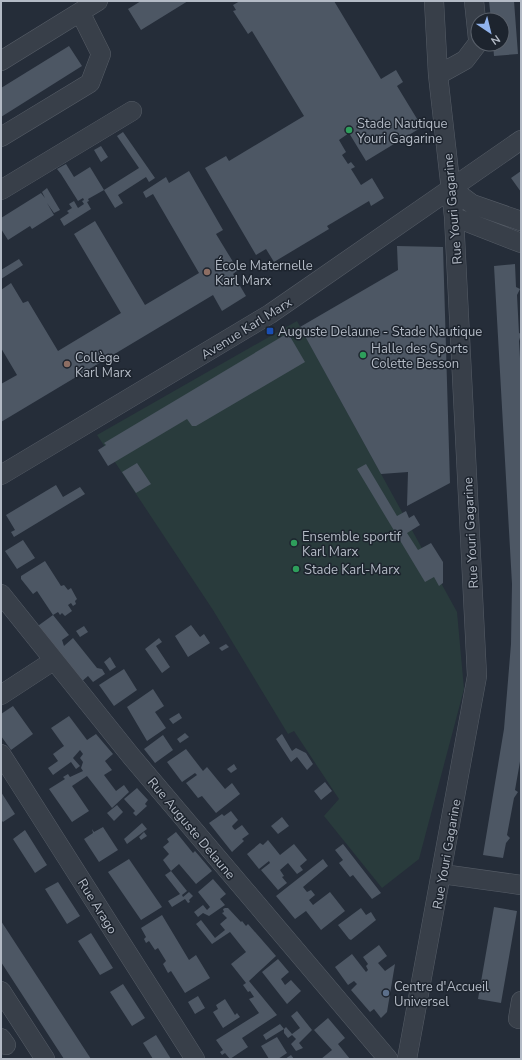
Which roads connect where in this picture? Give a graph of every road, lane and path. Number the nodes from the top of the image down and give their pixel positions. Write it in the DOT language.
graph roads {
  1 [pos="98,1"];
  2 [pos="434,1"];
  3 [pos="474,1"];
  4 [pos="80,12"];
  5 [pos="475,12"];
  6 [pos="471,52"];
  7 [pos="1,61"];
  8 [pos="438,75"];
  9 [pos="132,111"];
  10 [pos="1,137"];
  11 [pos="521,140"];
  12 [pos="452,189"];
  13 [pos="1,190"];
  14 [pos="454,217"];
  15 [pos="521,221"];
  16 [pos="521,243"];
  17 [pos="1,475"];
  18 [pos="1,594"];
  19 [pos="53,661"];
  20 [pos="3,690"];
  21 [pos="1,754"];
  22 [pos="442,874"];
  23 [pos="521,885"];
  24 [pos="1,991"];
  25 [pos="521,1001"];
  26 [pos="518,1020"];
  27 [pos="42,1058"];
  28 [pos="195,1059"];
  29 [pos="388,1059"];
  30 [pos="407,1059"];
  1 -- 4 [label="street"];
  2 -- 8 [label="street, Rue Youri Gagarine"];
  3 -- 5 [label="street"];
  4 -- 7 [label="street"];
  4 -- 10 [label="street"];
  6 -- 8 [label="street"];
  8 -- 12 [label="street, Rue Youri Gagarine"];
  9 -- 13 [label="street"];
  11 -- 12 [label="street, Avenue Karl Marx"];
  12 -- 14 [label="street, Rue Youri Gagarine"];
  12 -- 15 [label="street"];
  12 -- 17 [label="street, Avenue Karl Marx"];
  14 -- 16 [label="street"];
  14 -- 22 [label="street, Rue Youri Gagarine"];
  18 -- 19 [label="street, Rue Auguste Delaune"];
  19 -- 20 [label="street"];
  19 -- 29 [label="street, Rue Auguste Delaune"];
  21 -- 28 [label="street, Rue Arago"];
  22 -- 23 [label="street"];
  22 -- 30 [label="street, Rue Youri Gagarine"];
  24 -- 27 [label="street"];
  25 -- 26 [label="street"];
}
